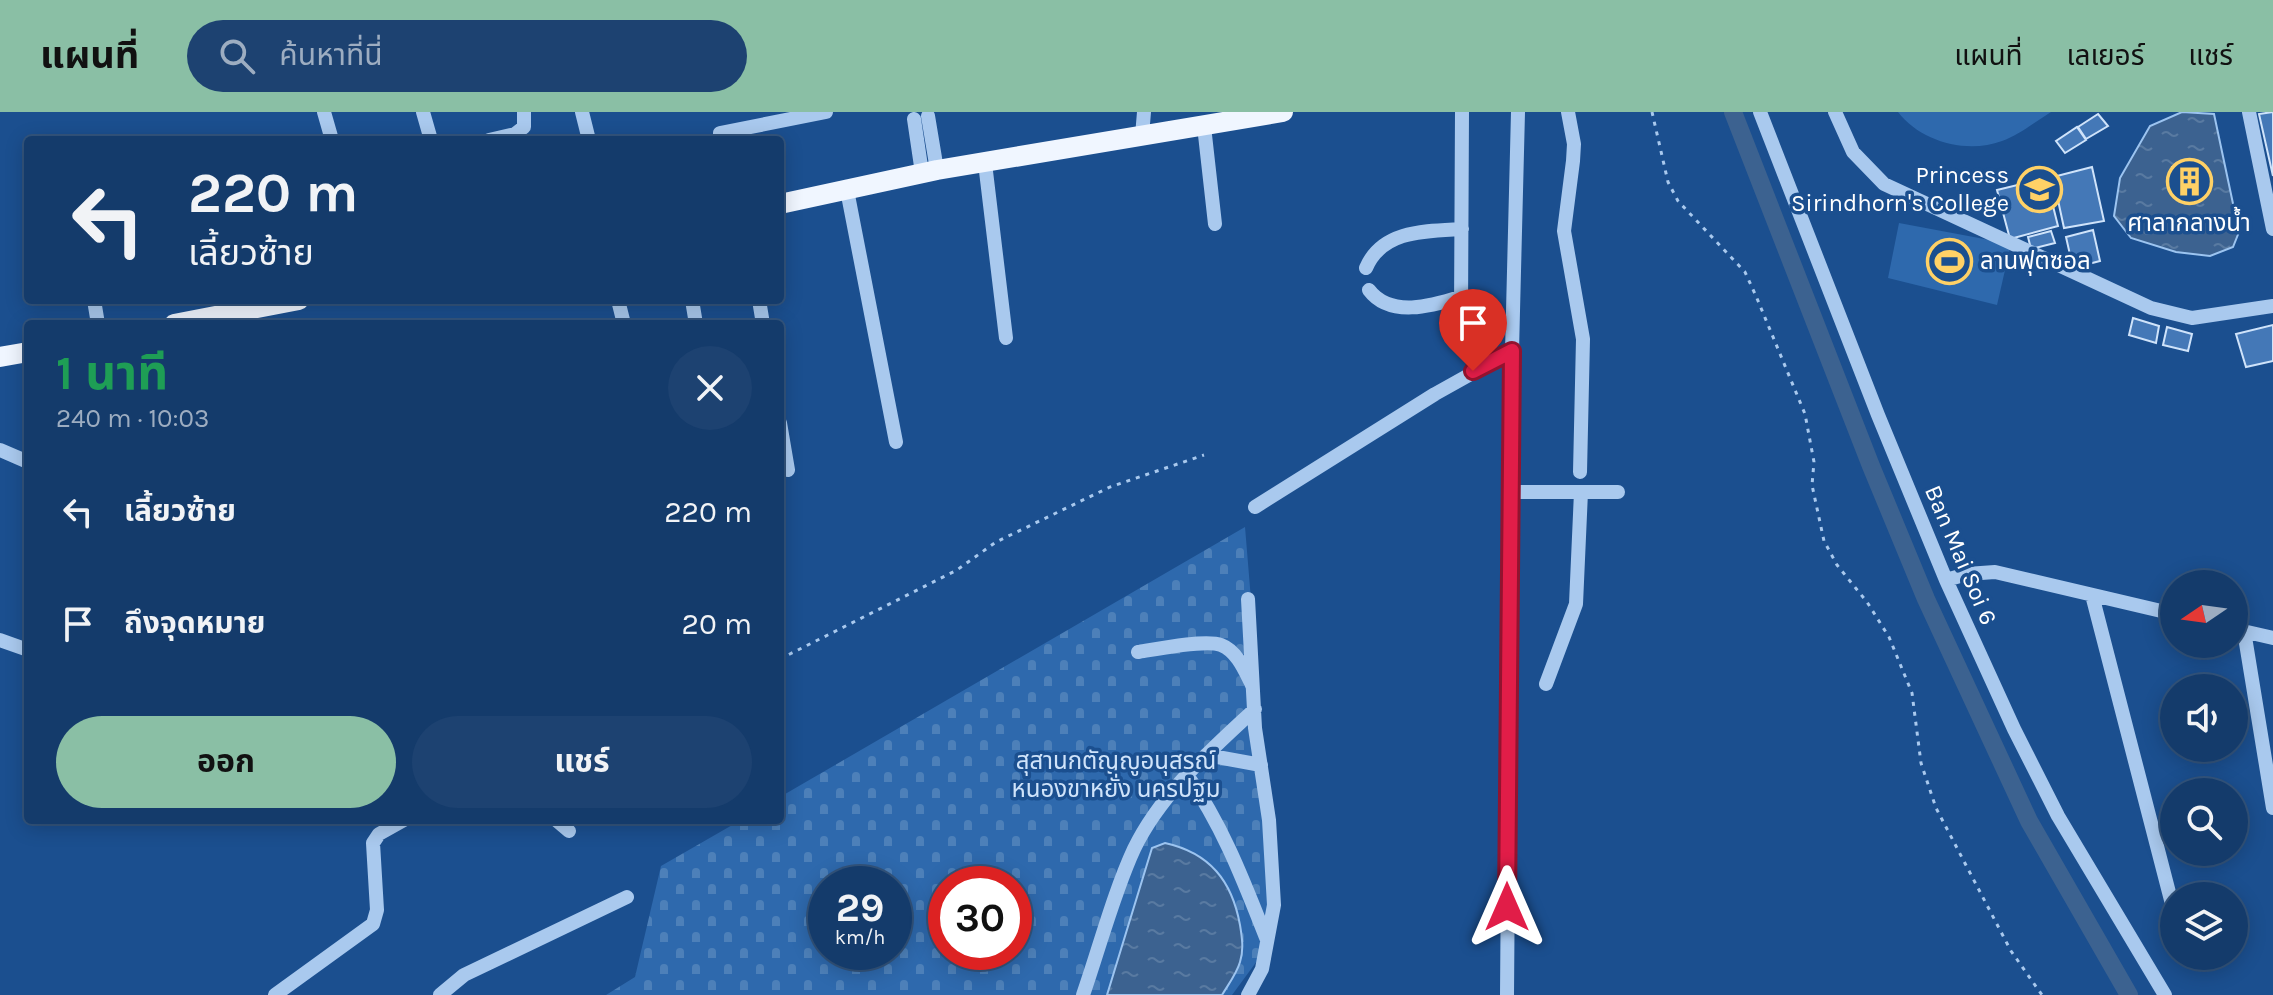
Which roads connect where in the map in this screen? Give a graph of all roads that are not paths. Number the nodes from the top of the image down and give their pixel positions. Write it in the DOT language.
graph roads {
  1 [pos="324,112"];
  2 [pos="423,112"];
  3 [pos="524,112"];
  4 [pos="583,112"];
  5 [pos="826,112"];
  6 [pos="1144,112"];
  7 [pos="1283,112"];
  8 [pos="1462,112"];
  9 [pos="1518,112"];
  10 [pos="1568,112"];
  11 [pos="1760,112"];
  12 [pos="1835,112"];
  13 [pos="2249,112"];
  14 [pos="775,117"];
  15 [pos="921,118"];
  16 [pos="1204,126"];
  17 [pos="720,133"];
  18 [pos="331,136"];
  19 [pos="430,136"];
  20 [pos="506,136"];
  21 [pos="588,136"];
  22 [pos="1142,136"];
  23 [pos="985,163"];
  24 [pos="930,172"];
  25 [pos="847,190"];
  26 [pos="784,203"];
  27 [pos="1215,224"];
  28 [pos="1462,229"];
  29 [pos="2273,229"];
  30 [pos="1366,268"];
  31 [pos="1369,290"];
  32 [pos="1460,297"];
  33 [pos="258,304"];
  34 [pos="2273,306"];
  35 [pos="1461,313"];
  36 [pos="191,320"];
  37 [pos="1006,338"];
  38 [pos="1512,351"];
  39 [pos="24,353"];
  40 [pos="0,357"];
  41 [pos="896,442"];
  42 [pos="784,446"];
  43 [pos="0,450"];
  44 [pos="24,460"];
  45 [pos="788,470"];
  46 [pos="1580,472"];
  47 [pos="1510,492"];
  48 [pos="1581,492"];
  49 [pos="1618,492"];
  50 [pos="1255,507"];
  51 [pos="1946,580"];
  52 [pos="2092,595"];
  53 [pos="1248,599"];
  54 [pos="2160,611"];
  55 [pos="2248,632"];
  56 [pos="2273,638"];
  57 [pos="0,640"];
  58 [pos="24,649"];
  59 [pos="1138,652"];
  60 [pos="2244,658"];
  61 [pos="1546,684"];
  62 [pos="1254,688"];
  63 [pos="1255,709"];
  64 [pos="1206,755"];
  65 [pos="1261,765"];
  66 [pos="1187,775"];
  67 [pos="2273,808"];
  68 [pos="397,824"];
  69 [pos="561,824"];
  70 [pos="569,831"];
  71 [pos="2166,882"];
  72 [pos="627,897"];
  73 [pos="1269,944"];
  74 [pos="275,995"];
  75 [pos="440,995"];
  76 [pos="1083,995"];
  77 [pos="1248,995"];
  78 [pos="1507,995"];
  79 [pos="2165,995"];
  1 -- 18 [label="street"];
  2 -- 19 [label="street"];
  3 -- 20 [label="street"];
  4 -- 21 [label="street"];
  5 -- 14 [label="street"];
  6 -- 22 [label="street"];
  7 -- 16 [label="main road"];
  8 -- 28 [label="street"];
  9 -- 38 [label="street"];
  10 -- 46 [label="street"];
  11 -- 51 [label="street, Ban Mai Soi 6"];
  12 -- 34 [label="street"];
  13 -- 29 [label="street"];
  14 -- 17 [label="street"];
  15 -- 24 [label="street"];
  16 -- 22 [label="main road"];
  16 -- 27 [label="street"];
  22 -- 23 [label="main road"];
  23 -- 24 [label="main road"];
  23 -- 37 [label="street"];
  24 -- 25 [label="main road"];
  25 -- 26 [label="main road"];
  25 -- 41 [label="street"];
  28 -- 30 [label="street"];
  28 -- 32 [label="street"];
  31 -- 32 [label="street"];
  32 -- 35 [label="street"];
  33 -- 36 [label="main road"];
  38 -- 47 [label="street"];
  38 -- 50 [label="street"];
  39 -- 40 [label="main road"];
  42 -- 45 [label="street"];
  43 -- 44 [label="street"];
  47 -- 48 [label="street"];
  47 -- 78 [label="street"];
  48 -- 49 [label="street"];
  48 -- 61 [label="street"];
  51 -- 52 [label="street"];
  51 -- 79 [label="street, Ban Mai Soi 6"];
  52 -- 54 [label="street"];
  52 -- 71 [label="street"];
  53 -- 62 [label="street"];
  55 -- 56 [label="street"];
  57 -- 58 [label="street"];
  59 -- 62 [label="street"];
  60 -- 67 [label="street"];
  62 -- 63 [label="street"];
  63 -- 64 [label="street"];
  63 -- 65 [label="street"];
  64 -- 65 [label="street"];
  64 -- 66 [label="street"];
  65 -- 73 [label="street"];
  66 -- 73 [label="street"];
  66 -- 76 [label="street"];
  68 -- 74 [label="street"];
  69 -- 70 [label="street"];
  72 -- 75 [label="street"];
  73 -- 77 [label="street"];
}
